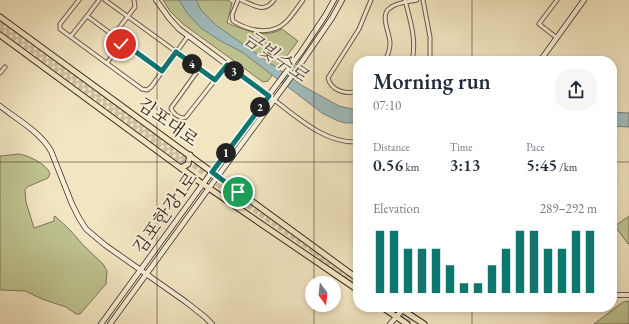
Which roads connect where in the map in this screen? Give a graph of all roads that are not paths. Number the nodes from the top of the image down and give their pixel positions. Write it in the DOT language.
graph roads {
  1 [pos="79,0"];
  2 [pos="99,0"];
  3 [pos="105,0"];
  4 [pos="134,0"];
  5 [pos="156,0"];
  6 [pos="239,0"];
  7 [pos="274,0"];
  8 [pos="303,0"];
  9 [pos="334,0"];
  10 [pos="342,0"];
  11 [pos="371,0"];
  12 [pos="417,0"];
  13 [pos="423,0"];
  14 [pos="557,0"];
  15 [pos="585,0"];
  16 [pos="405,1"];
  17 [pos="87,16"];
  18 [pos="0,17"];
  19 [pos="127,17"];
  20 [pos="0,35"];
  21 [pos="71,36"];
  22 [pos="188,36"];
  23 [pos="557,38"];
  24 [pos="176,52"];
  25 [pos="386,56"];
  26 [pos="413,56"];
  27 [pos="430,56"];
  28 [pos="544,56"];
  29 [pos="107,63"];
  30 [pos="227,65"];
  31 [pos="5,66"];
  32 [pos="199,69"];
  33 [pos="162,71"];
  34 [pos="0,73"];
  35 [pos="215,80"];
  36 [pos="353,92"];
  37 [pos="269,96"];
  38 [pos="275,100"];
  39 [pos="0,106"];
  40 [pos="353,142"];
  41 [pos="190,155"];
  42 [pos="180,168"];
  43 [pos="212,172"];
  44 [pos="217,176"];
  45 [pos="203,184"];
  46 [pos="209,188"];
  47 [pos="140,271"];
  48 [pos="146,274"];
  49 [pos="353,275"];
  50 [pos="353,287"];
  51 [pos="617,295"];
  52 [pos="629,295"];
  53 [pos="390,312"];
  54 [pos="399,312"];
  55 [pos="408,312"];
  56 [pos="396,316"];
  57 [pos="101,324"];
  58 [pos="110,324"];
  59 [pos="211,324"];
  60 [pos="390,324"];
  61 [pos="407,324"];
  62 [pos="424,324"];
  1 -- 21 [label="street"];
  2 -- 17 [label="street"];
  3 -- 19 [label="street"];
  4 -- 19 [label="street"];
  5 -- 22 [label="street"];
  6 -- 7 [label="street"];
  6 -- 8 [label="street"];
  9 -- 37 [label="street, 김포한강1로"];
  10 -- 38 [label="street, 김포한강1로"];
  11 -- 36 [label="street"];
  12 -- 16 [label="street"];
  13 -- 27 [label="street"];
  14 -- 23 [label="street"];
  15 -- 23 [label="street"];
  16 -- 25 [label="street"];
  16 -- 26 [label="street"];
  17 -- 19 [label="street"];
  17 -- 21 [label="street"];
  18 -- 41 [label="main road, 김포대로"];
  19 -- 24 [label="street"];
  20 -- 42 [label="main road, 김포대로"];
  21 -- 29 [label="street"];
  22 -- 24 [label="street"];
  22 -- 30 [label="street"];
  23 -- 28 [label="street"];
  24 -- 32 [label="street"];
  24 -- 33 [label="street"];
  29 -- 33 [label="street"];
  29 -- 33 [label="street"];
  30 -- 35 [label="street"];
  30 -- 37 [label="street"];
  31 -- 34 [label="street"];
  32 -- 35 [label="street"];
  32 -- 35 [label="street"];
  37 -- 38 [label="street"];
  37 -- 43 [label="street, 김포한강1로"];
  38 -- 40 [label="street"];
  38 -- 44 [label="street, 김포한강1로"];
  39 -- 47 [label="street"];
  41 -- 42 [label="main road"];
  41 -- 43 [label="main road, 김포대로"];
  42 -- 45 [label="main road, 김포대로"];
  43 -- 44 [label="main road, 김포대로"];
  43 -- 45 [label="street, 김포한강1로"];
  44 -- 46 [label="street, 김포한강1로"];
  44 -- 49 [label="main road, 김포대로"];
  45 -- 46 [label="main road, 김포대로"];
  45 -- 47 [label="street, 김포한강1로"];
  46 -- 48 [label="street, 김포한강1로"];
  46 -- 50 [label="main road, 김포대로"];
  47 -- 48 [label="street"];
  47 -- 57 [label="street, 김포한강1로"];
  48 -- 58 [label="street, 김포한강1로"];
  48 -- 59 [label="street"];
  51 -- 52 [label="street"];
  53 -- 56 [label="main road"];
  54 -- 56 [label="street"];
  55 -- 62 [label="main road"];
  56 -- 60 [label="street"];
  56 -- 61 [label="main road"];
}
